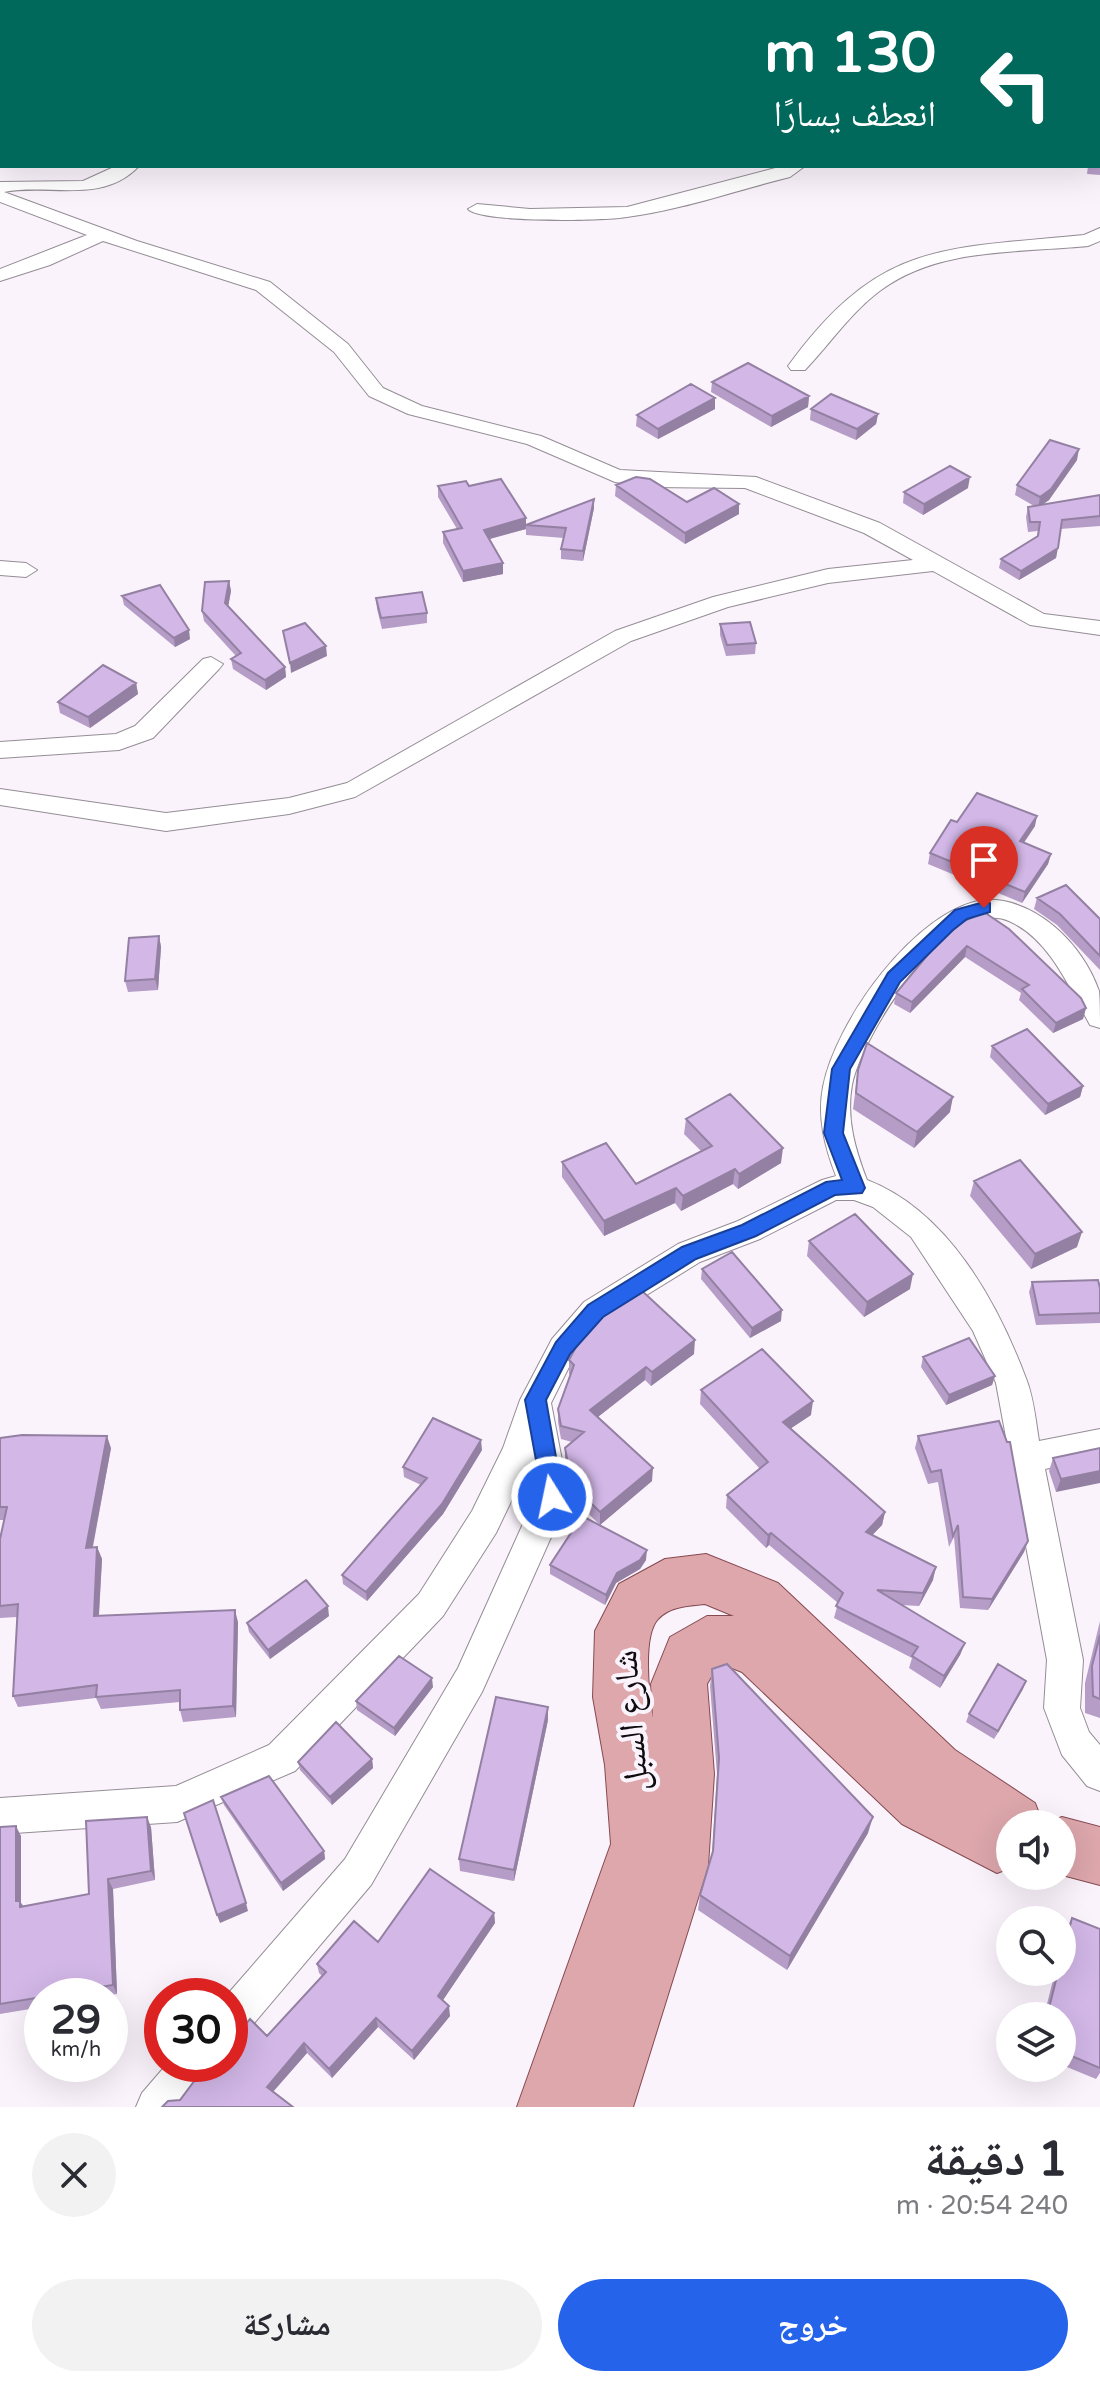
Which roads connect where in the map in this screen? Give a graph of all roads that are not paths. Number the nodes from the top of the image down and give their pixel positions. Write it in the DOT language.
graph roads {
  1 [pos="127,168"];
  2 [pos="793,168"];
  3 [pos="0,187"];
  4 [pos="0,196"];
  5 [pos="477,209"];
  6 [pos="1100,234"];
  7 [pos="102,235"];
  8 [pos="0,275"];
  9 [pos="798,366"];
  10 [pos="936,564"];
  11 [pos="0,568"];
  12 [pos="26,570"];
  13 [pos="1100,628"];
  14 [pos="211,664"];
  15 [pos="0,750"];
  16 [pos="0,797"];
  17 [pos="1100,1018"];
  18 [pos="855,1188"];
  19 [pos="536,1400"];
  20 [pos="1100,1443"];
  21 [pos="1029,1458"];
  22 [pos="1100,1773"];
  23 [pos="996,1812"];
  24 [pos="0,1816"];
  25 [pos="996,1843"];
  26 [pos="1076,1850"];
  27 [pos="1100,1856"];
  28 [pos="1076,1875"];
  29 [pos="1100,1879"];
  30 [pos="248,2000"];
  31 [pos="178,2082"];
  32 [pos="156,2107"];
  33 [pos="549,2107"];
  34 [pos="601,2107"];
  1 -- 3 [label="street"];
  2 -- 5 [label="street"];
  4 -- 7 [label="street"];
  6 -- 9 [label="street"];
  7 -- 8 [label="street"];
  7 -- 10 [label="street"];
  10 -- 13 [label="street"];
  10 -- 16 [label="street"];
  11 -- 12 [label="street"];
  14 -- 15 [label="street"];
  17 -- 18 [label="street"];
  18 -- 19 [label="street"];
  18 -- 21 [label="street"];
  19 -- 24 [label="street"];
  19 -- 30 [label="street"];
  20 -- 21 [label="street"];
  21 -- 22 [label="street"];
  23 -- 33 [label="main road, شارع السبل"];
  25 -- 34 [label="main road, شارع السبل"];
  26 -- 27 [label="main road"];
  28 -- 29 [label="main road"];
  31 -- 32 [label="street"];
}
